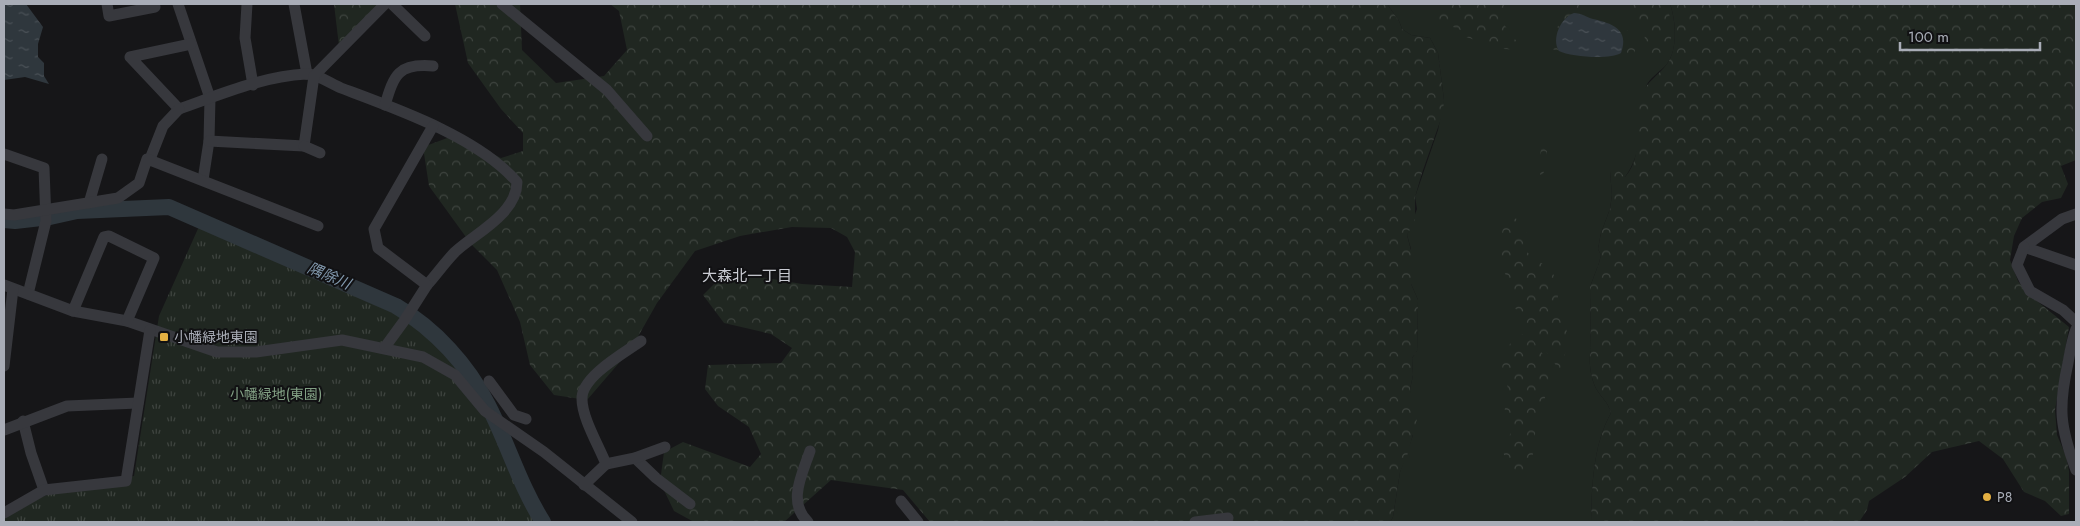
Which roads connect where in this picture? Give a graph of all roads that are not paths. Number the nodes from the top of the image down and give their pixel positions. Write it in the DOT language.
graph roads {
  1 [pos="106,4"];
  2 [pos="154,4"];
  3 [pos="178,4"];
  4 [pos="247,4"];
  5 [pos="294,4"];
  6 [pos="385,4"];
  7 [pos="392,4"];
  8 [pos="502,4"];
  9 [pos="425,36"];
  10 [pos="191,44"];
  11 [pos="433,66"];
  12 [pos="311,75"];
  13 [pos="253,85"];
  14 [pos="210,98"];
  15 [pos="385,105"];
  16 [pos="178,109"];
  17 [pos="433,126"];
  18 [pos="647,136"];
  19 [pos="209,142"];
  20 [pos="304,146"];
  21 [pos="320,153"];
  22 [pos="4,154"];
  23 [pos="102,159"];
  24 [pos="150,159"];
  25 [pos="204,180"];
  26 [pos="89,203"];
  27 [pos="46,214"];
  28 [pos="2076,214"];
  29 [pos="4,216"];
  30 [pos="318,226"];
  31 [pos="2024,247"];
  32 [pos="2076,266"];
  33 [pos="427,285"];
  34 [pos="8,287"];
  35 [pos="28,294"];
  36 [pos="73,311"];
  37 [pos="126,321"];
  38 [pos="2076,322"];
  39 [pos="2076,329"];
  40 [pos="150,330"];
  41 [pos="640,341"];
  42 [pos="384,347"];
  43 [pos="4,366"];
  44 [pos="489,381"];
  45 [pos="138,403"];
  46 [pos="526,419"];
  47 [pos="23,421"];
  48 [pos="4,430"];
  49 [pos="2072,443"];
  50 [pos="665,447"];
  51 [pos="810,451"];
  52 [pos="635,458"];
  53 [pos="606,464"];
  54 [pos="2076,470"];
  55 [pos="584,485"];
  56 [pos="44,490"];
  57 [pos="901,501"];
  58 [pos="690,504"];
  59 [pos="4,513"];
  60 [pos="1228,518"];
  61 [pos="632,522"];
  62 [pos="808,522"];
  63 [pos="918,522"];
  64 [pos="1195,522"];
  1 -- 2 [label="street"];
  3 -- 10 [label="street"];
  4 -- 13 [label="street"];
  5 -- 12 [label="street"];
  6 -- 12 [label="street"];
  7 -- 9 [label="street"];
  8 -- 18 [label="street"];
  10 -- 14 [label="street"];
  10 -- 16 [label="street"];
  11 -- 15 [label="street"];
  12 -- 13 [label="street"];
  12 -- 15 [label="street"];
  12 -- 20 [label="street"];
  13 -- 14 [label="street"];
  14 -- 16 [label="street"];
  14 -- 19 [label="street"];
  15 -- 17 [label="street"];
  16 -- 24 [label="street"];
  17 -- 33 [label="street"];
  17 -- 33 [label="street"];
  19 -- 20 [label="street"];
  19 -- 25 [label="street"];
  20 -- 21 [label="street"];
  22 -- 27 [label="street"];
  23 -- 26 [label="street"];
  24 -- 25 [label="street"];
  24 -- 26 [label="street"];
  25 -- 30 [label="street"];
  26 -- 27 [label="street"];
  27 -- 29 [label="street"];
  27 -- 35 [label="street"];
  28 -- 31 [label="street"];
  31 -- 32 [label="street"];
  31 -- 38 [label="street"];
  33 -- 42 [label="street"];
  34 -- 35 [label="street"];
  34 -- 43 [label="street"];
  35 -- 36 [label="street"];
  36 -- 37 [label="street"];
  36 -- 37 [label="street"];
  37 -- 40 [label="street"];
  39 -- 49 [label="street"];
  40 -- 42 [label="street"];
  40 -- 45 [label="street"];
  41 -- 53 [label="street"];
  42 -- 55 [label="street"];
  44 -- 46 [label="street"];
  45 -- 47 [label="street"];
  45 -- 56 [label="street"];
  47 -- 48 [label="street"];
  47 -- 56 [label="street"];
  49 -- 54 [label="street"];
  50 -- 52 [label="street"];
  51 -- 62 [label="street"];
  52 -- 53 [label="street"];
  52 -- 58 [label="street"];
  53 -- 55 [label="street"];
  55 -- 61 [label="street"];
  56 -- 59 [label="street"];
  57 -- 63 [label="street"];
  60 -- 64 [label="street"];
}
